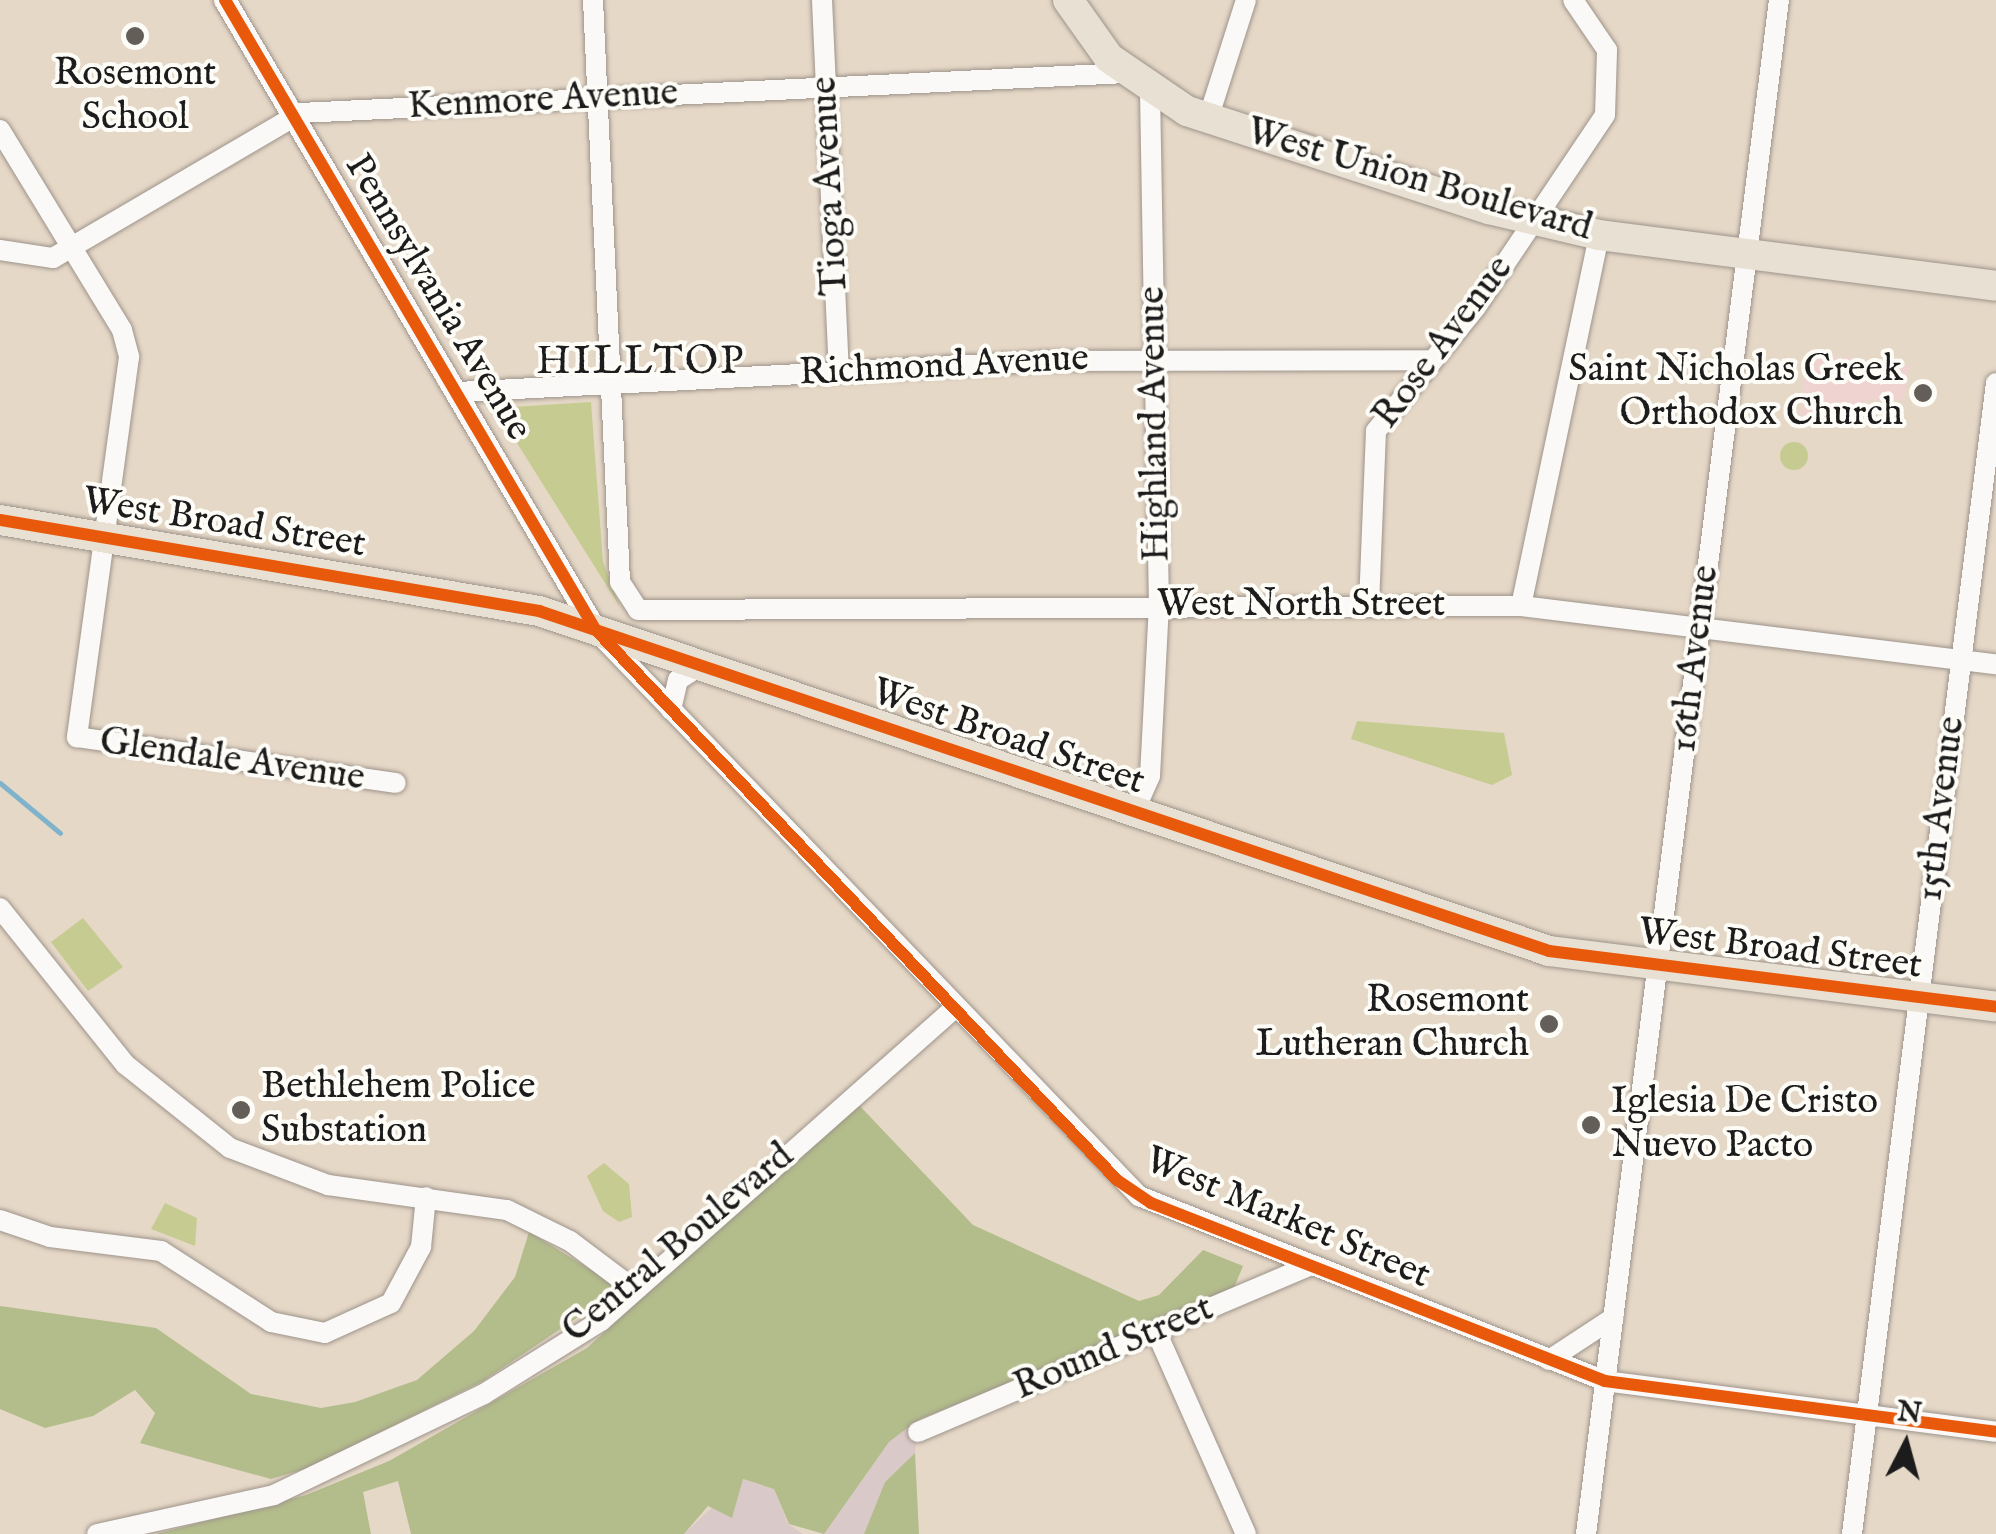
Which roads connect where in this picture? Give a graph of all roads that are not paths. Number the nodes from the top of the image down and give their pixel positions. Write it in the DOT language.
graph roads {
  1 [pos="225,0"];
  2 [pos="593,0"];
  3 [pos="822,0"];
  4 [pos="1068,0"];
  5 [pos="1246,0"];
  6 [pos="1573,0"];
  7 [pos="1779,0"];
  8 [pos="1138,82"];
  9 [pos="826,88"];
  10 [pos="600,98"];
  11 [pos="294,116"];
  12 [pos="1208,119"];
  13 [pos="0,130"];
  14 [pos="1532,222"];
  15 [pos="1599,235"];
  16 [pos="70,248"];
  17 [pos="0,250"];
  18 [pos="1746,254"];
  19 [pos="1996,286"];
  20 [pos="1159,360"];
  21 [pos="1430,360"];
  22 [pos="839,372"];
  23 [pos="611,383"];
  24 [pos="1996,383"];
  25 [pos="458,392"];
  26 [pos="0,520"];
  27 [pos="102,537"];
  28 [pos="1369,605"];
  29 [pos="1521,606"];
  30 [pos="1159,607"];
  31 [pos="1700,627"];
  32 [pos="594,629"];
  33 [pos="1962,659"];
  34 [pos="1996,664"];
  35 [pos="701,665"];
  36 [pos="671,710"];
  37 [pos="396,784"];
  38 [pos="1134,812"];
  39 [pos="0,908"];
  40 [pos="1658,964"];
  41 [pos="1918,997"];
  42 [pos="1996,1007"];
  43 [pos="954,1008"];
  44 [pos="426,1197"];
  45 [pos="0,1220"];
  46 [pos="1310,1266"];
  47 [pos="635,1290"];
  48 [pos="1613,1318"];
  49 [pos="1156,1331"];
  50 [pos="1550,1360"];
  51 [pos="1605,1381"];
  52 [pos="1866,1415"];
  53 [pos="918,1432"];
  54 [pos="1996,1432"];
  55 [pos="96,1534"];
  56 [pos="1246,1534"];
  57 [pos="1586,1534"];
  58 [pos="1852,1534"];
  1 -- 11 [label="street, Pennsylvania Avenue"];
  2 -- 10 [label="street"];
  3 -- 9 [label="street, Tioga Avenue"];
  4 -- 8 [label="main road, West Union Boulevard"];
  5 -- 12 [label="street"];
  6 -- 14 [label="street, Rose Avenue"];
  7 -- 18 [label="street, 16th Avenue"];
  8 -- 9 [label="street, Kenmore Avenue"];
  8 -- 12 [label="main road, West Union Boulevard"];
  8 -- 20 [label="street, Highland Avenue"];
  9 -- 10 [label="street, Kenmore Avenue"];
  9 -- 22 [label="street, Tioga Avenue"];
  10 -- 11 [label="street, Kenmore Avenue"];
  10 -- 23 [label="street"];
  11 -- 16 [label="street, Kenmore Avenue"];
  11 -- 25 [label="street, Pennsylvania Avenue"];
  12 -- 14 [label="main road, West Union Boulevard"];
  13 -- 16 [label="street"];
  14 -- 15 [label="main road, West Union Boulevard"];
  14 -- 21 [label="street, Rose Avenue"];
  15 -- 18 [label="main road, West Union Boulevard"];
  15 -- 29 [label="street"];
  16 -- 17 [label="street, Kenmore Avenue"];
  16 -- 27 [label="street"];
  18 -- 19 [label="main road, West Union Boulevard"];
  18 -- 31 [label="street, 16th Avenue"];
  20 -- 21 [label="street, Richmond Avenue"];
  20 -- 22 [label="street, Richmond Avenue"];
  20 -- 30 [label="street, Highland Avenue"];
  21 -- 28 [label="street, Rose Avenue"];
  22 -- 23 [label="street, Richmond Avenue"];
  23 -- 25 [label="street, Richmond Avenue"];
  23 -- 30 [label="street, West North Street"];
  24 -- 33 [label="street, 15th Avenue"];
  25 -- 32 [label="street, Pennsylvania Avenue"];
  26 -- 27 [label="main road, West Broad Street"];
  27 -- 32 [label="main road, West Broad Street"];
  27 -- 37 [label="street, Glendale Avenue"];
  28 -- 29 [label="street, West North Street"];
  28 -- 30 [label="street, West North Street"];
  29 -- 31 [label="street, West North Street"];
  30 -- 38 [label="street, Highland Avenue"];
  31 -- 33 [label="street, West North Street"];
  31 -- 40 [label="street, 16th Avenue"];
  32 -- 35 [label="main road, West Broad Street"];
  32 -- 36 [label="street, West Market Street"];
  33 -- 34 [label="street, West North Street"];
  33 -- 41 [label="street, 15th Avenue"];
  35 -- 36 [label="street"];
  35 -- 38 [label="main road, West Broad Street"];
  36 -- 43 [label="street, West Market Street"];
  38 -- 40 [label="main road, West Broad Street"];
  39 -- 44 [label="street"];
  40 -- 41 [label="main road, West Broad Street"];
  40 -- 48 [label="street, 16th Avenue"];
  41 -- 42 [label="main road, West Broad Street"];
  41 -- 52 [label="street, 15th Avenue"];
  43 -- 46 [label="street, West Market Street"];
  43 -- 47 [label="street, Central Boulevard"];
  44 -- 45 [label="street"];
  44 -- 47 [label="street"];
  46 -- 49 [label="street, Round Street"];
  46 -- 50 [label="street, West Market Street"];
  47 -- 55 [label="street, Central Boulevard"];
  48 -- 50 [label="street"];
  48 -- 51 [label="street, 16th Avenue"];
  49 -- 53 [label="street, Round Street"];
  49 -- 56 [label="street"];
  50 -- 51 [label="street, West Market Street"];
  51 -- 52 [label="street, West Market Street"];
  51 -- 57 [label="street, 16th Avenue"];
  52 -- 54 [label="street, West Market Street"];
  52 -- 58 [label="street, 15th Avenue"];
}
